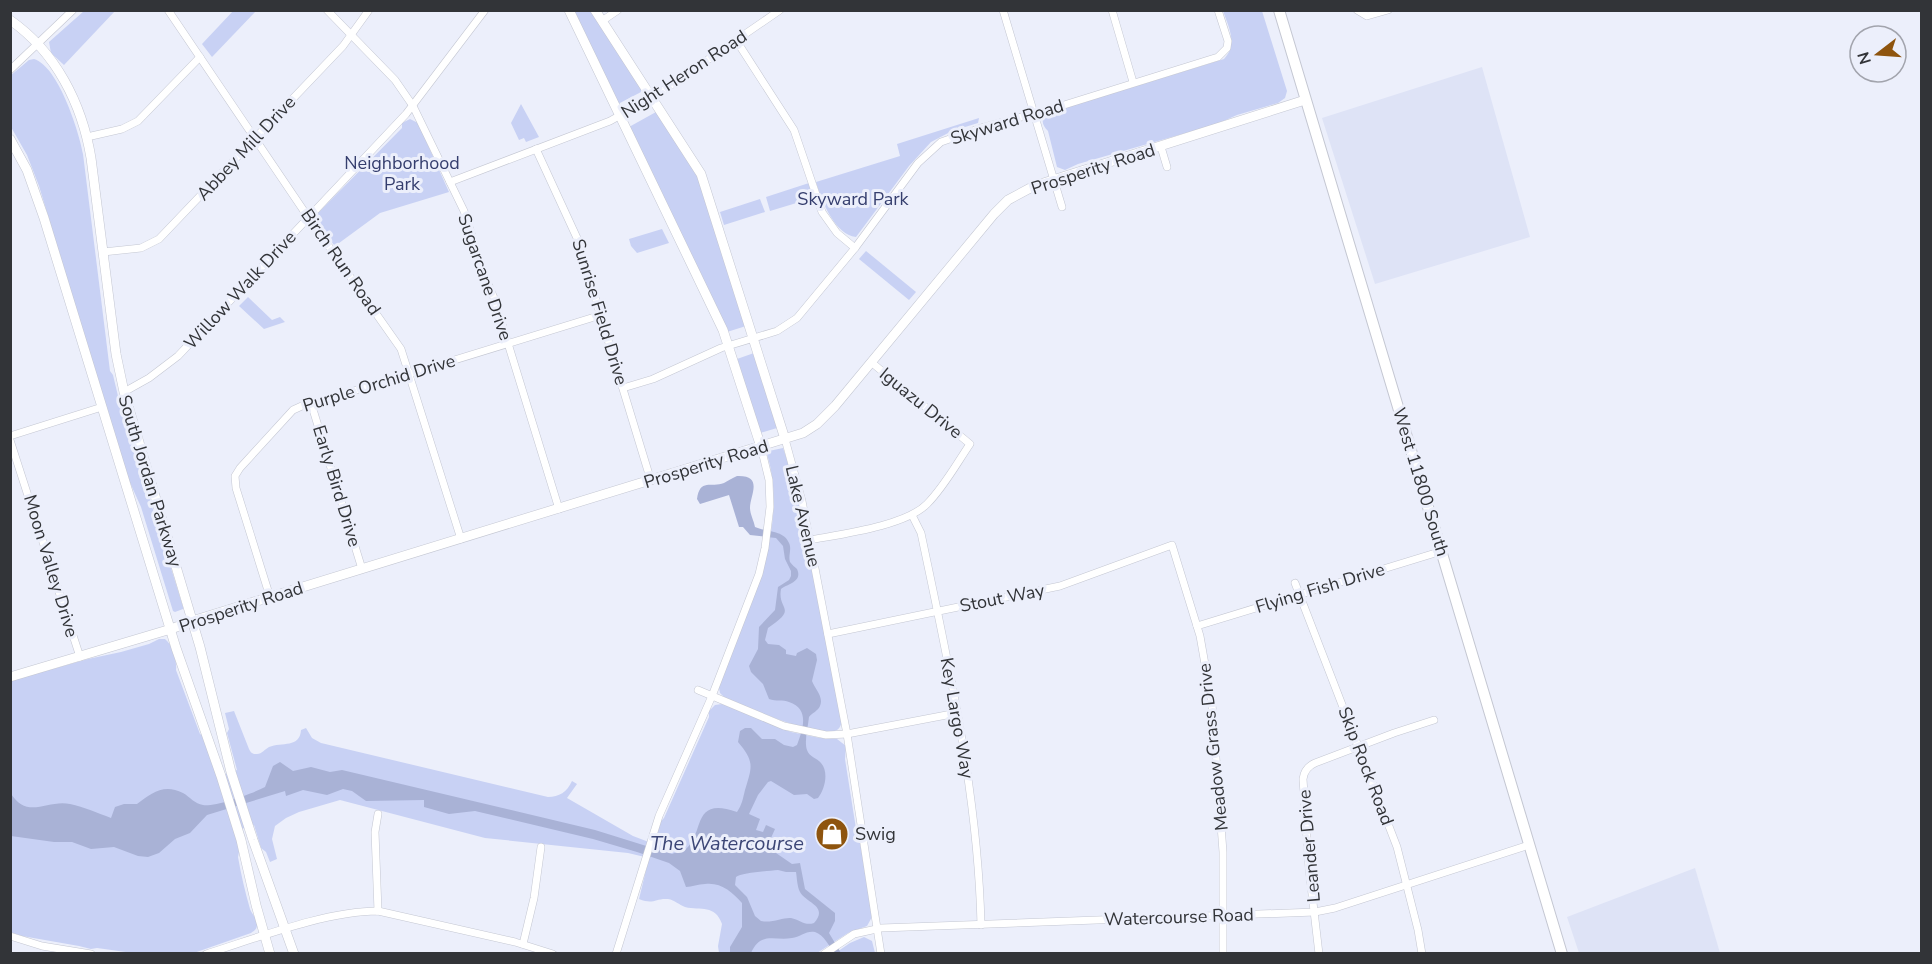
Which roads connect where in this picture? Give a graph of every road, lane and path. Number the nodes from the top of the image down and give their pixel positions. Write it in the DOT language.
graph roads {
  1 [pos="73,10"];
  2 [pos="168,10"];
  3 [pos="327,10"];
  4 [pos="369,10"];
  5 [pos="485,10"];
  6 [pos="569,10"];
  7 [pos="595,10"];
  8 [pos="618,10"];
  9 [pos="780,10"];
  10 [pos="1003,10"];
  11 [pos="1112,10"];
  12 [pos="1218,10"];
  13 [pos="1279,10"];
  14 [pos="1357,10"];
  15 [pos="1388,10"];
  16 [pos="10,20"];
  17 [pos="602,21"];
  18 [pos="351,35"];
  19 [pos="736,40"];
  20 [pos="39,44"];
  21 [pos="200,57"];
  22 [pos="10,70"];
  23 [pos="1134,82"];
  24 [pos="652,98"];
  25 [pos="1305,100"];
  26 [pos="412,106"];
  27 [pos="1034,113"];
  28 [pos="621,115"];
  29 [pos="87,137"];
  30 [pos="10,139"];
  31 [pos="256,139"];
  32 [pos="1161,147"];
  33 [pos="536,149"];
  34 [pos="1167,166"];
  35 [pos="1053,180"];
  36 [pos="450,182"];
  37 [pos="1062,207"];
  38 [pos="308,217"];
  39 [pos="855,248"];
  40 [pos="103,252"];
  41 [pos="601,315"];
  42 [pos="753,339"];
  43 [pos="508,343"];
  44 [pos="729,345"];
  45 [pos="871,362"];
  46 [pos="410,373"];
  47 [pos="623,388"];
  48 [pos="124,392"];
  49 [pos="311,403"];
  50 [pos="102,408"];
  51 [pos="10,436"];
  52 [pos="785,439"];
  53 [pos="10,440"];
  54 [pos="761,447"];
  55 [pos="651,481"];
  56 [pos="559,509"];
  57 [pos="912,515"];
  58 [pos="461,539"];
  59 [pos="810,540"];
  60 [pos="1172,545"];
  61 [pos="1442,551"];
  62 [pos="362,569"];
  63 [pos="1295,584"];
  64 [pos="1299,595"];
  65 [pos="270,597"];
  66 [pos="937,610"];
  67 [pos="192,621"];
  68 [pos="1197,626"];
  69 [pos="171,630"];
  70 [pos="828,634"];
  71 [pos="80,657"];
  72 [pos="10,677"];
  73 [pos="698,690"];
  74 [pos="712,696"];
  75 [pos="957,713"];
  76 [pos="1434,720"];
  77 [pos="847,734"];
  78 [pos="1358,746"];
  79 [pos="226,774"];
  80 [pos="378,814"];
  81 [pos="1529,845"];
  82 [pos="541,847"];
  83 [pos="1407,884"];
  84 [pos="378,910"];
  85 [pos="1315,912"];
  86 [pos="1224,915"];
  87 [pos="981,925"];
  88 [pos="286,928"];
  89 [pos="877,929"];
  90 [pos="264,935"];
  91 [pos="13,937"];
  92 [pos="523,944"];
  93 [pos="91,954"];
  94 [pos="206,954"];
  95 [pos="270,954"];
  96 [pos="294,954"];
  97 [pos="553,954"];
  98 [pos="616,954"];
  99 [pos="824,954"];
  100 [pos="881,954"];
  101 [pos="1223,954"];
  102 [pos="1319,954"];
  103 [pos="1422,954"];
  104 [pos="1562,954"];
  1 -- 20 [label="street"];
  2 -- 21 [label="street, Birch Run Road"];
  3 -- 18 [label="street, Sugarcane Drive"];
  4 -- 18 [label="street, Abbey Mill Drive"];
  5 -- 26 [label="street, Willow Walk Drive"];
  6 -- 28 [label="street, Lake Avenue"];
  7 -- 17 [label="street, Lake Avenue"];
  8 -- 17 [label="street"];
  9 -- 19 [label="street, Night Heron Road"];
  10 -- 27 [label="street"];
  11 -- 23 [label="street"];
  12 -- 23 [label="street, Skyward Road"];
  13 -- 25 [label="main road, West 11800 South"];
  14 -- 15 [label="street"];
  16 -- 20 [label="street, South Jordan Parkway"];
  17 -- 24 [label="street, Lake Avenue"];
  18 -- 26 [label="street, Sugarcane Drive"];
  18 -- 31 [label="street, Abbey Mill Drive"];
  19 -- 24 [label="street, Night Heron Road"];
  19 -- 39 [label="street"];
  20 -- 22 [label="street"];
  20 -- 29 [label="street, South Jordan Parkway"];
  21 -- 29 [label="street"];
  21 -- 31 [label="street, Birch Run Road"];
  23 -- 27 [label="street, Skyward Road"];
  24 -- 28 [label="street, Night Heron Road"];
  24 -- 42 [label="street, Lake Avenue"];
  25 -- 32 [label="street, Prosperity Road"];
  25 -- 61 [label="main road, West 11800 South"];
  26 -- 36 [label="street, Sugarcane Drive"];
  26 -- 38 [label="street, Willow Walk Drive"];
  27 -- 35 [label="street"];
  27 -- 39 [label="street, Skyward Road"];
  28 -- 33 [label="street, Night Heron Road"];
  28 -- 44 [label="street, Lake Avenue"];
  29 -- 40 [label="street, South Jordan Parkway"];
  30 -- 50 [label="street, South Jordan Parkway"];
  31 -- 38 [label="street, Birch Run Road"];
  31 -- 40 [label="street, Abbey Mill Drive"];
  32 -- 34 [label="street"];
  32 -- 35 [label="street, Prosperity Road"];
  33 -- 36 [label="street, Night Heron Road"];
  33 -- 41 [label="street, Sunrise Field Drive"];
  35 -- 37 [label="street"];
  35 -- 45 [label="street, Prosperity Road"];
  36 -- 43 [label="street, Sugarcane Drive"];
  38 -- 46 [label="street, Birch Run Road"];
  38 -- 48 [label="street, Willow Walk Drive"];
  39 -- 42 [label="street, Skyward Road"];
  40 -- 48 [label="street, South Jordan Parkway"];
  41 -- 43 [label="street, Purple Orchid Drive"];
  41 -- 47 [label="street, Sunrise Field Drive"];
  42 -- 44 [label="street, Skyward Road"];
  42 -- 52 [label="street, Lake Avenue"];
  43 -- 46 [label="street, Purple Orchid Drive"];
  43 -- 56 [label="street, Sugarcane Drive"];
  44 -- 47 [label="street, Skyward Road"];
  44 -- 54 [label="street, Lake Avenue"];
  45 -- 52 [label="street, Prosperity Road"];
  45 -- 57 [label="street, Iguazu Drive"];
  46 -- 49 [label="street, Purple Orchid Drive"];
  46 -- 58 [label="street, Birch Run Road"];
  47 -- 55 [label="street, Sunrise Field Drive"];
  48 -- 67 [label="street, South Jordan Parkway"];
  49 -- 62 [label="street, Early Bird Drive"];
  49 -- 65 [label="street, Purple Orchid Drive"];
  50 -- 51 [label="street"];
  50 -- 69 [label="street, South Jordan Parkway"];
  52 -- 54 [label="street, Prosperity Road"];
  52 -- 59 [label="street, Lake Avenue"];
  53 -- 71 [label="street, Moon Valley Drive"];
  54 -- 55 [label="street, Prosperity Road"];
  54 -- 74 [label="street, Lake Avenue"];
  55 -- 56 [label="street, Prosperity Road"];
  56 -- 58 [label="street, Prosperity Road"];
  57 -- 59 [label="street"];
  57 -- 66 [label="street, Key Largo Way"];
  58 -- 62 [label="street, Prosperity Road"];
  59 -- 70 [label="street, Lake Avenue"];
  60 -- 66 [label="street, Stout Way"];
  60 -- 68 [label="street, Meadow Grass Drive"];
  61 -- 64 [label="street, Flying Fish Drive"];
  61 -- 81 [label="main road, West 11800 South"];
  62 -- 65 [label="street, Prosperity Road"];
  63 -- 64 [label="street, Skip Rock Road"];
  64 -- 68 [label="street, Flying Fish Drive"];
  64 -- 78 [label="street, Skip Rock Road"];
  65 -- 67 [label="street, Prosperity Road"];
  66 -- 70 [label="street, Stout Way"];
  66 -- 75 [label="street, Key Largo Way"];
  67 -- 69 [label="street, Prosperity Road"];
  67 -- 79 [label="street, South Jordan Parkway"];
  68 -- 86 [label="street, Meadow Grass Drive"];
  69 -- 71 [label="street, Prosperity Road"];
  69 -- 79 [label="street, South Jordan Parkway"];
  70 -- 77 [label="street, Lake Avenue"];
  71 -- 72 [label="street, Prosperity Road"];
  73 -- 74 [label="street"];
  74 -- 77 [label="street"];
  74 -- 98 [label="street, Lake Avenue"];
  75 -- 77 [label="street"];
  75 -- 87 [label="street, Key Largo Way"];
  76 -- 78 [label="street, Leander Drive"];
  77 -- 89 [label="street, Lake Avenue"];
  78 -- 83 [label="street, Skip Rock Road"];
  78 -- 85 [label="street, Leander Drive"];
  79 -- 88 [label="street, South Jordan Parkway"];
  79 -- 90 [label="street, South Jordan Parkway"];
  80 -- 84 [label="street"];
  81 -- 83 [label="street, Watercourse Road"];
  81 -- 104 [label="main road, West 11800 South"];
  82 -- 92 [label="street"];
  83 -- 85 [label="street, Watercourse Road"];
  83 -- 103 [label="street, Skip Rock Road"];
  84 -- 88 [label="street"];
  84 -- 92 [label="street"];
  85 -- 86 [label="street, Watercourse Road"];
  85 -- 102 [label="street, Leander Drive"];
  86 -- 87 [label="street, Watercourse Road"];
  86 -- 101 [label="street, Meadow Grass Drive"];
  87 -- 89 [label="street, Watercourse Road"];
  88 -- 90 [label="street"];
  88 -- 96 [label="street, South Jordan Parkway"];
  89 -- 99 [label="street, Watercourse Road"];
  89 -- 100 [label="street, Lake Avenue"];
  90 -- 94 [label="street"];
  90 -- 95 [label="street, South Jordan Parkway"];
  91 -- 93 [label="street"];
  92 -- 97 [label="street"];
}
